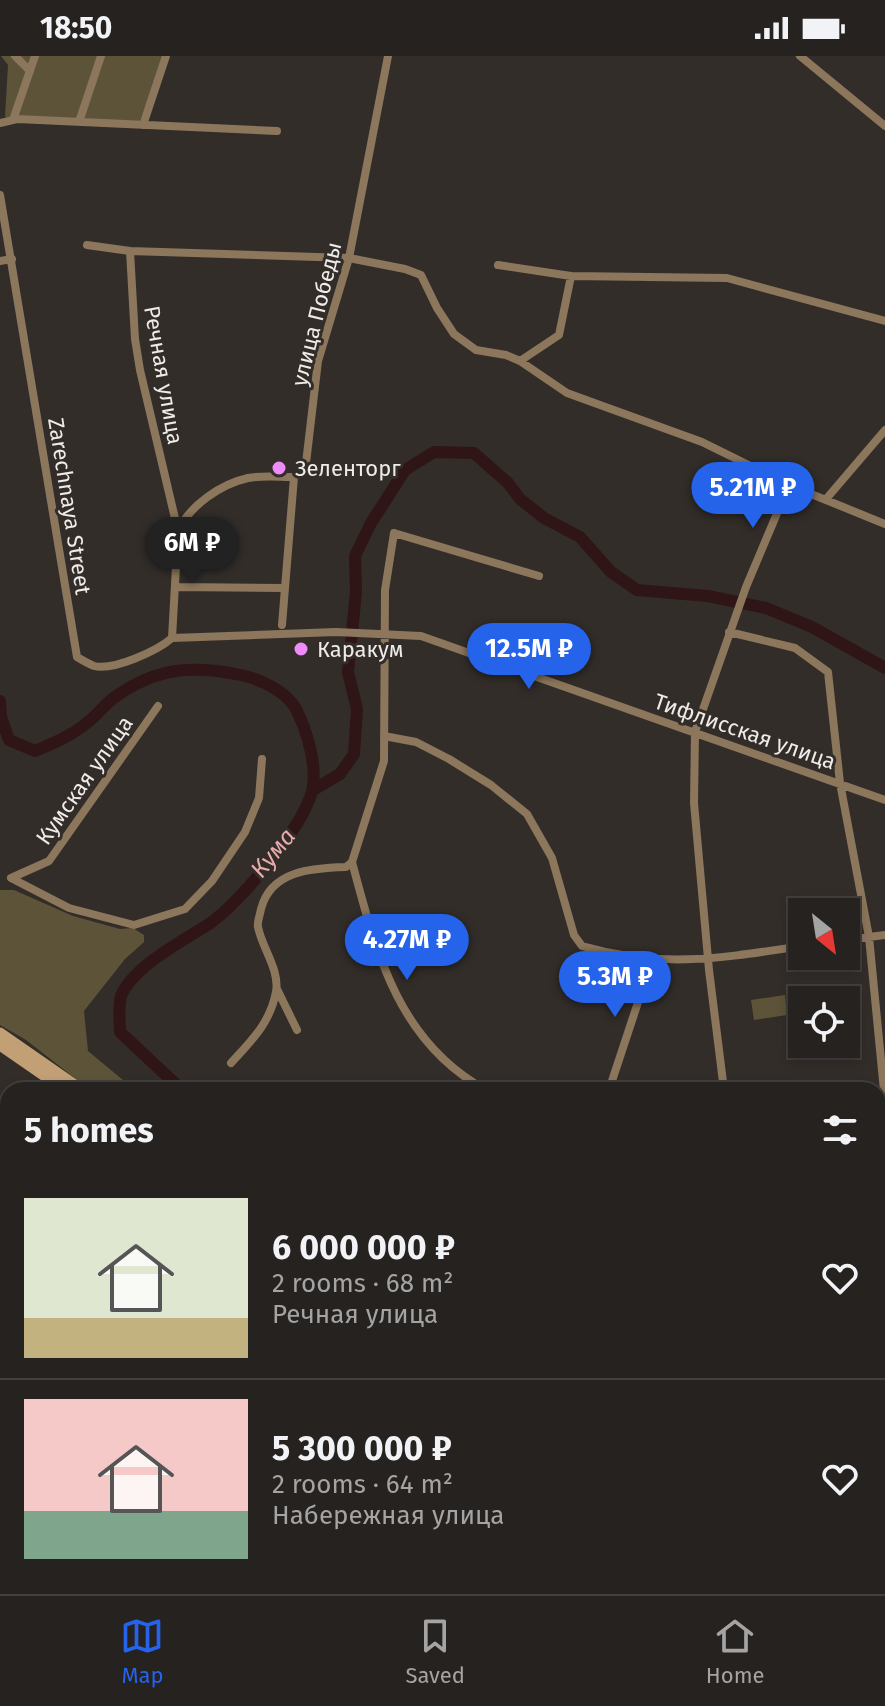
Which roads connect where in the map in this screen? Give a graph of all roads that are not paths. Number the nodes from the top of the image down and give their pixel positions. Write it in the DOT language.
graph roads {
  1 [pos="15,56"];
  2 [pos="35,56"];
  3 [pos="101,56"];
  4 [pos="166,56"];
  5 [pos="388,56"];
  6 [pos="800,56"];
  7 [pos="30,71"];
  8 [pos="13,120"];
  9 [pos="79,122"];
  10 [pos="0,123"];
  11 [pos="143,125"];
  12 [pos="885,126"];
  13 [pos="277,131"];
  14 [pos="0,195"];
  15 [pos="87,245"];
  16 [pos="130,251"];
  17 [pos="349,258"];
  18 [pos="12,259"];
  19 [pos="0,261"];
  20 [pos="498,265"];
  21 [pos="571,276"];
  22 [pos="885,321"];
  23 [pos="520,361"];
  24 [pos="885,430"];
  25 [pos="294,477"];
  26 [pos="789,485"];
  27 [pos="827,498"];
  28 [pos="885,524"];
  29 [pos="178,531"];
  30 [pos="539,576"];
  31 [pos="176,587"];
  32 [pos="285,588"];
  33 [pos="282,625"];
  34 [pos="729,632"];
  35 [pos="385,634"];
  36 [pos="172,638"];
  37 [pos="158,706"];
  38 [pos="695,732"];
  39 [pos="384,736"];
  40 [pos="262,759"];
  41 [pos="840,783"];
  42 [pos="885,800"];
  43 [pos="352,862"];
  44 [pos="0,871"];
  45 [pos="11,878"];
  46 [pos="885,935"];
  47 [pos="869,937"];
  48 [pos="860,938"];
  49 [pos="788,948"];
  50 [pos="652,960"];
  51 [pos="708,960"];
  52 [pos="277,988"];
  53 [pos="297,1030"];
  54 [pos="0,1033"];
  55 [pos="0,1045"];
  56 [pos="231,1063"];
  57 [pos="53,1082"];
  58 [pos="70,1082"];
  59 [pos="475,1082"];
  60 [pos="612,1082"];
  61 [pos="723,1082"];
  62 [pos="883,1082"];
  1 -- 7 [label="street"];
  2 -- 7 [label="street"];
  3 -- 9 [label="street"];
  4 -- 11 [label="street"];
  5 -- 17 [label="street, улица Победы"];
  6 -- 12 [label="street"];
  7 -- 8 [label="street"];
  8 -- 9 [label="street"];
  8 -- 10 [label="street"];
  9 -- 11 [label="street"];
  11 -- 13 [label="street"];
  14 -- 18 [label="street, Zarechnaya Street"];
  15 -- 16 [label="street"];
  16 -- 17 [label="street"];
  16 -- 29 [label="street, Речная улица"];
  17 -- 23 [label="street"];
  17 -- 25 [label="street, улица Победы"];
  18 -- 19 [label="street"];
  18 -- 36 [label="street, Zarechnaya Street"];
  20 -- 21 [label="street"];
  21 -- 22 [label="street"];
  21 -- 23 [label="street"];
  23 -- 26 [label="street"];
  24 -- 27 [label="street"];
  25 -- 29 [label="street"];
  25 -- 32 [label="street, улица Победы"];
  26 -- 27 [label="street"];
  26 -- 34 [label="street"];
  27 -- 28 [label="street"];
  29 -- 31 [label="street, Речная улица"];
  30 -- 35 [label="street"];
  31 -- 32 [label="street"];
  31 -- 36 [label="street, Речная улица"];
  32 -- 33 [label="street, улица Победы"];
  34 -- 38 [label="street"];
  34 -- 41 [label="street"];
  35 -- 36 [label="street, Тифлисская улица"];
  35 -- 38 [label="street, Тифлисская улица"];
  35 -- 39 [label="street"];
  37 -- 45 [label="street, Кумская улица"];
  38 -- 41 [label="street, Тифлисская улица"];
  38 -- 51 [label="street"];
  39 -- 43 [label="street"];
  39 -- 50 [label="street"];
  40 -- 45 [label="street"];
  41 -- 42 [label="street, Тифлисская улица"];
  41 -- 47 [label="street"];
  43 -- 52 [label="street"];
  43 -- 59 [label="street"];
  44 -- 45 [label="street"];
  46 -- 47 [label="street"];
  47 -- 48 [label="street"];
  47 -- 62 [label="street"];
  49 -- 51 [label="street"];
  50 -- 51 [label="street"];
  50 -- 60 [label="street"];
  51 -- 61 [label="street"];
  52 -- 53 [label="street"];
  52 -- 56 [label="street"];
  54 -- 58 [label="street"];
  55 -- 57 [label="street"];
}
